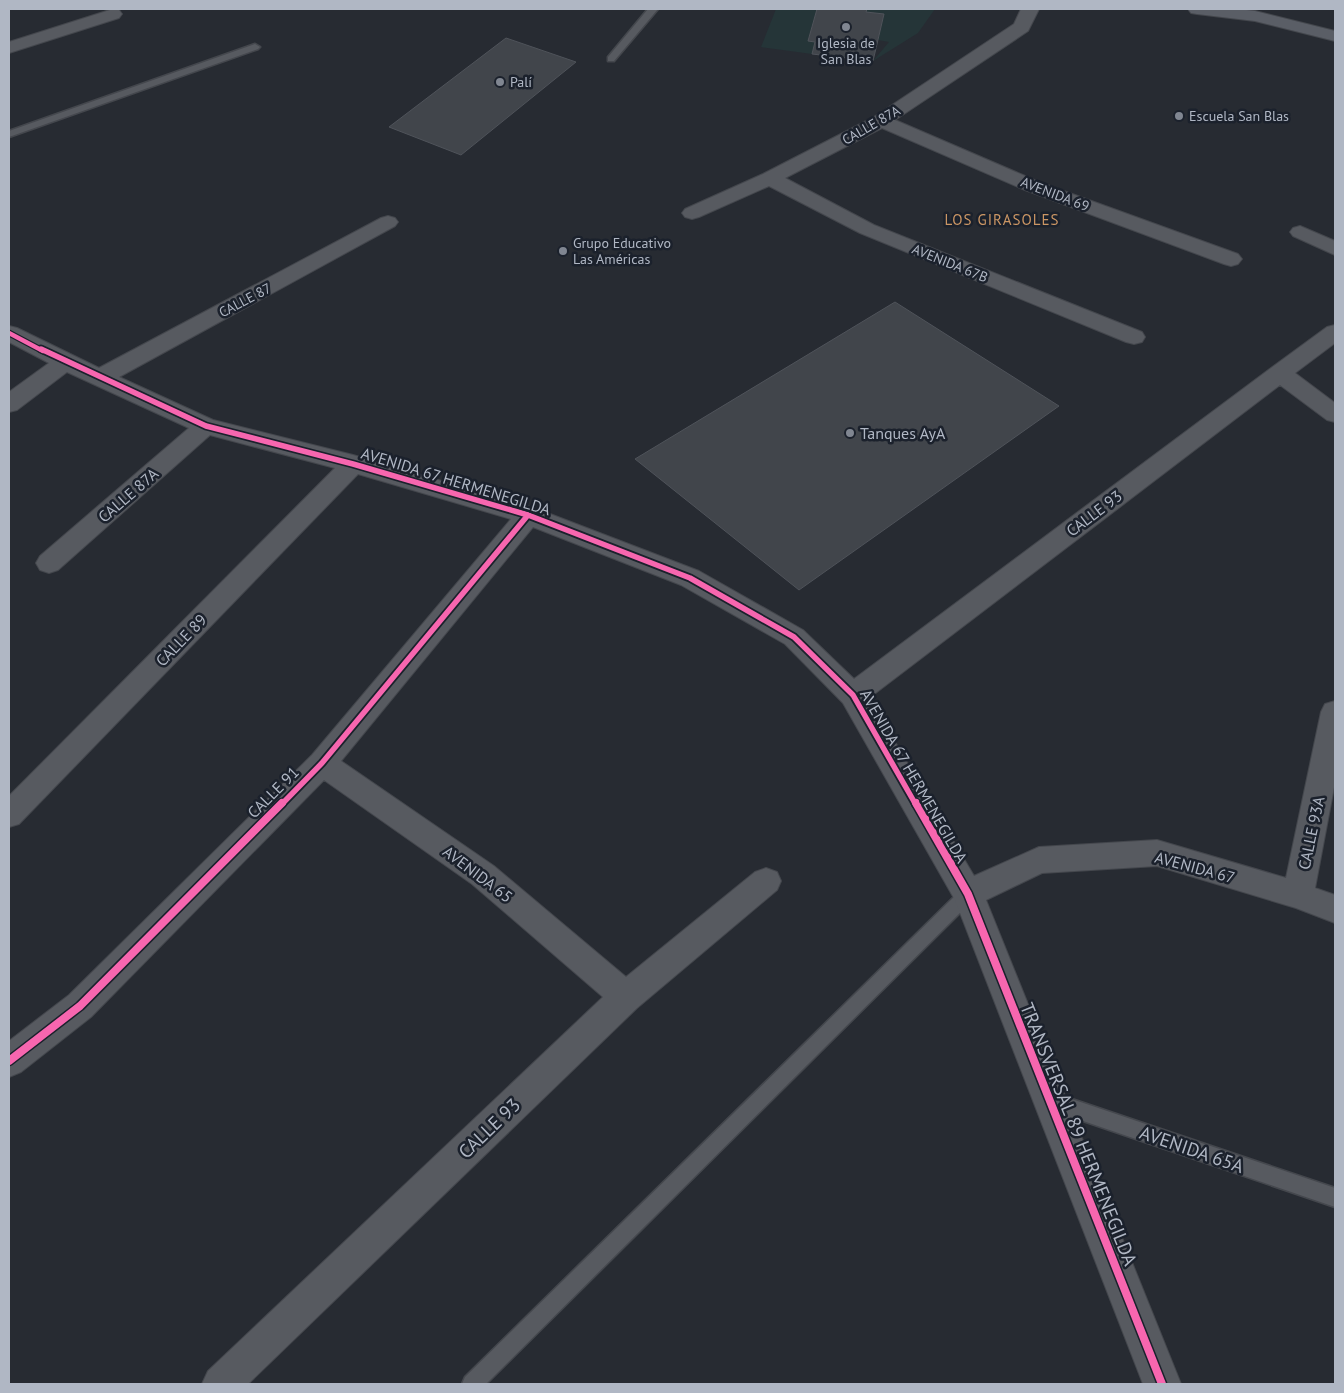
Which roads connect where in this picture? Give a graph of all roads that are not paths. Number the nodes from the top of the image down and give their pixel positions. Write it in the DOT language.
graph roads {
  1 [pos="653,9"];
  2 [pos="1030,9"];
  3 [pos="1198,9"];
  4 [pos="113,14"];
  5 [pos="1335,36"];
  6 [pos="255,47"];
  7 [pos="9,48"];
  8 [pos="611,59"];
  9 [pos="881,121"];
  10 [pos="9,134"];
  11 [pos="770,178"];
  12 [pos="692,213"];
  13 [pos="388,222"];
  14 [pos="1300,232"];
  15 [pos="1335,249"];
  16 [pos="1232,260"];
  17 [pos="1335,332"];
  18 [pos="9,333"];
  19 [pos="1134,337"];
  20 [pos="65,362"];
  21 [pos="1279,374"];
  22 [pos="101,377"];
  23 [pos="9,404"];
  24 [pos="1335,414"];
  25 [pos="206,426"];
  26 [pos="354,464"];
  27 [pos="528,515"];
  28 [pos="49,563"];
  29 [pos="853,695"];
  30 [pos="1335,712"];
  31 [pos="322,762"];
  32 [pos="9,815"];
  33 [pos="766,881"];
  34 [pos="968,894"];
  35 [pos="1298,896"];
  36 [pos="1335,909"];
  37 [pos="626,997"];
  38 [pos="9,1061"];
  39 [pos="1050,1100"];
  40 [pos="1335,1198"];
  41 [pos="221,1384"];
  42 [pos="472,1384"];
  43 [pos="1162,1384"];
  1 -- 8 [label="lane"];
  2 -- 9 [label="street, CALLE 87A"];
  3 -- 5 [label="main road"];
  4 -- 7 [label="street"];
  6 -- 10 [label="lane"];
  9 -- 11 [label="street, CALLE 87A"];
  9 -- 16 [label="street, AVENIDA 69"];
  11 -- 12 [label="street, CALLE 87A"];
  11 -- 19 [label="street, AVENIDA 67B"];
  13 -- 22 [label="street, CALLE 87"];
  14 -- 15 [label="street"];
  17 -- 21 [label="street, CALLE 93"];
  18 -- 20 [label="street, AVENIDA 67 HERMENEGILDA"];
  20 -- 22 [label="street, AVENIDA 67 HERMENEGILDA"];
  20 -- 23 [label="street"];
  21 -- 24 [label="street"];
  21 -- 29 [label="street, CALLE 93"];
  22 -- 25 [label="street, AVENIDA 67 HERMENEGILDA"];
  25 -- 26 [label="street, AVENIDA 67 HERMENEGILDA"];
  25 -- 28 [label="street, CALLE 87A"];
  26 -- 27 [label="street, AVENIDA 67 HERMENEGILDA"];
  26 -- 32 [label="street, CALLE 89"];
  27 -- 29 [label="street, AVENIDA 67 HERMENEGILDA"];
  27 -- 31 [label="street, CALLE 91"];
  29 -- 34 [label="street, AVENIDA 67 HERMENEGILDA"];
  30 -- 35 [label="street, CALLE 93A"];
  31 -- 37 [label="street, AVENIDA 65"];
  31 -- 38 [label="street, CALLE 91"];
  33 -- 37 [label="street, CALLE 93"];
  34 -- 35 [label="street, AVENIDA 67"];
  34 -- 39 [label="street, TRANSVERSAL 89 HERMENEGILDA"];
  34 -- 42 [label="lane"];
  35 -- 36 [label="street, AVENIDA 67"];
  37 -- 41 [label="street, CALLE 93"];
  39 -- 40 [label="lane, AVENIDA 65A"];
  39 -- 43 [label="street, TRANSVERSAL 89 HERMENEGILDA"];
}
